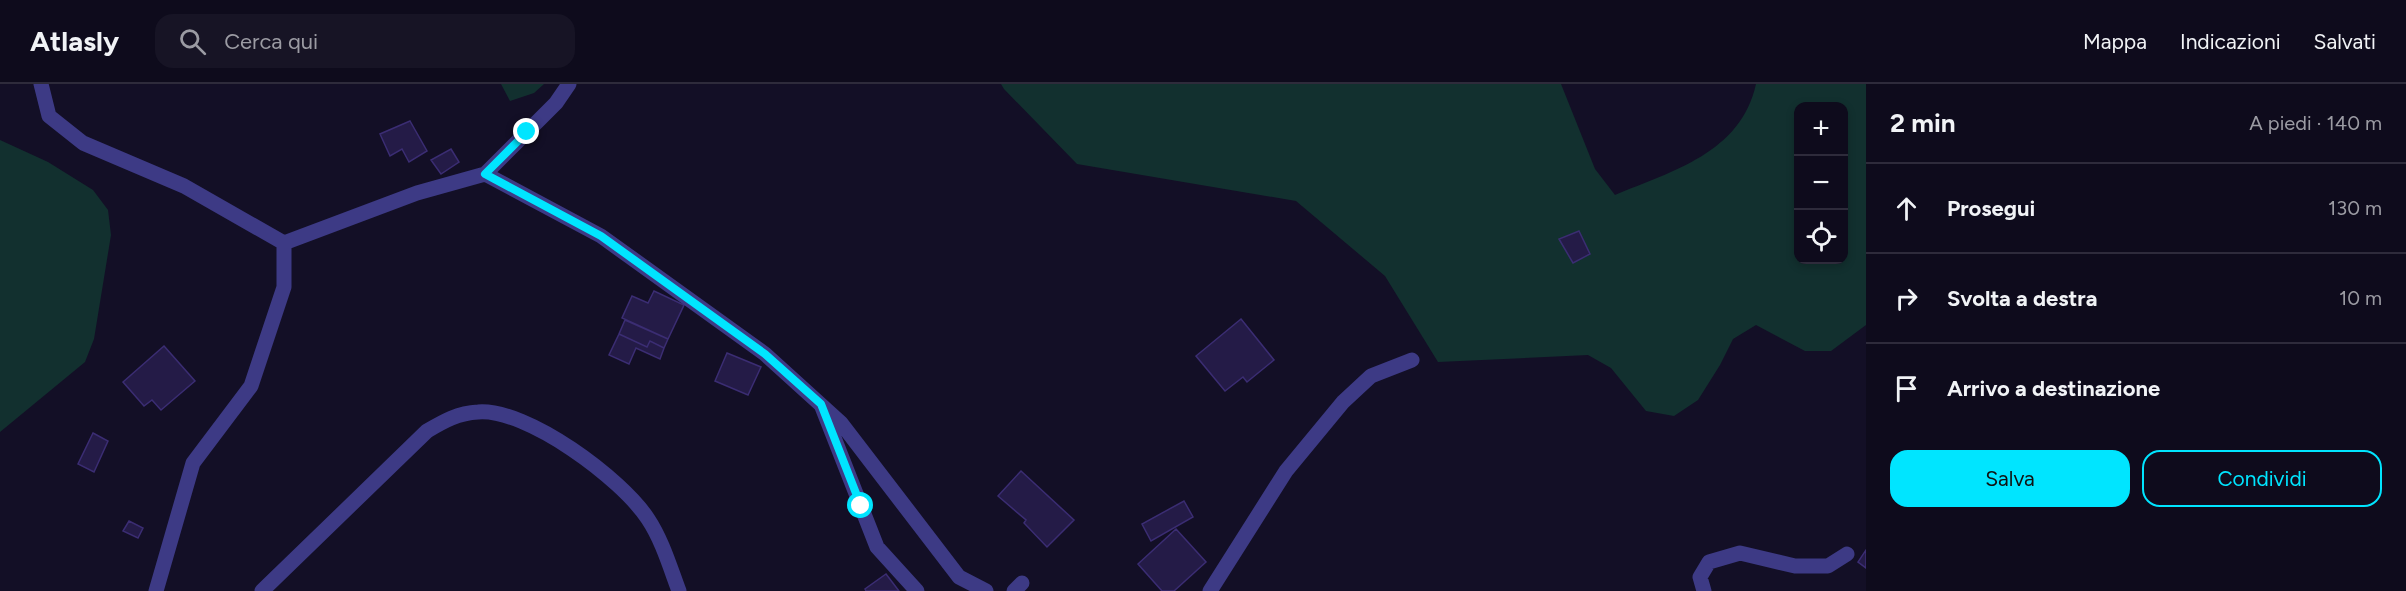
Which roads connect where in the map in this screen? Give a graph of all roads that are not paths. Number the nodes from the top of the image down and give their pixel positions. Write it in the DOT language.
graph roads {
  1 [pos="41,84"];
  2 [pos="569,84"];
  3 [pos="485,174"];
  4 [pos="284,243"];
  5 [pos="1412,360"];
  6 [pos="821,404"];
  7 [pos="1847,554"];
  8 [pos="156,591"];
  9 [pos="262,591"];
  10 [pos="679,591"];
  11 [pos="917,591"];
  12 [pos="986,591"];
  13 [pos="1210,591"];
  14 [pos="1704,591"];
  1 -- 4 [label="street"];
  2 -- 3 [label="street"];
  3 -- 4 [label="street"];
  3 -- 6 [label="street"];
  4 -- 8 [label="street"];
  5 -- 13 [label="street"];
  6 -- 11 [label="street"];
  6 -- 12 [label="street"];
  7 -- 14 [label="street"];
  9 -- 10 [label="street"];
}
